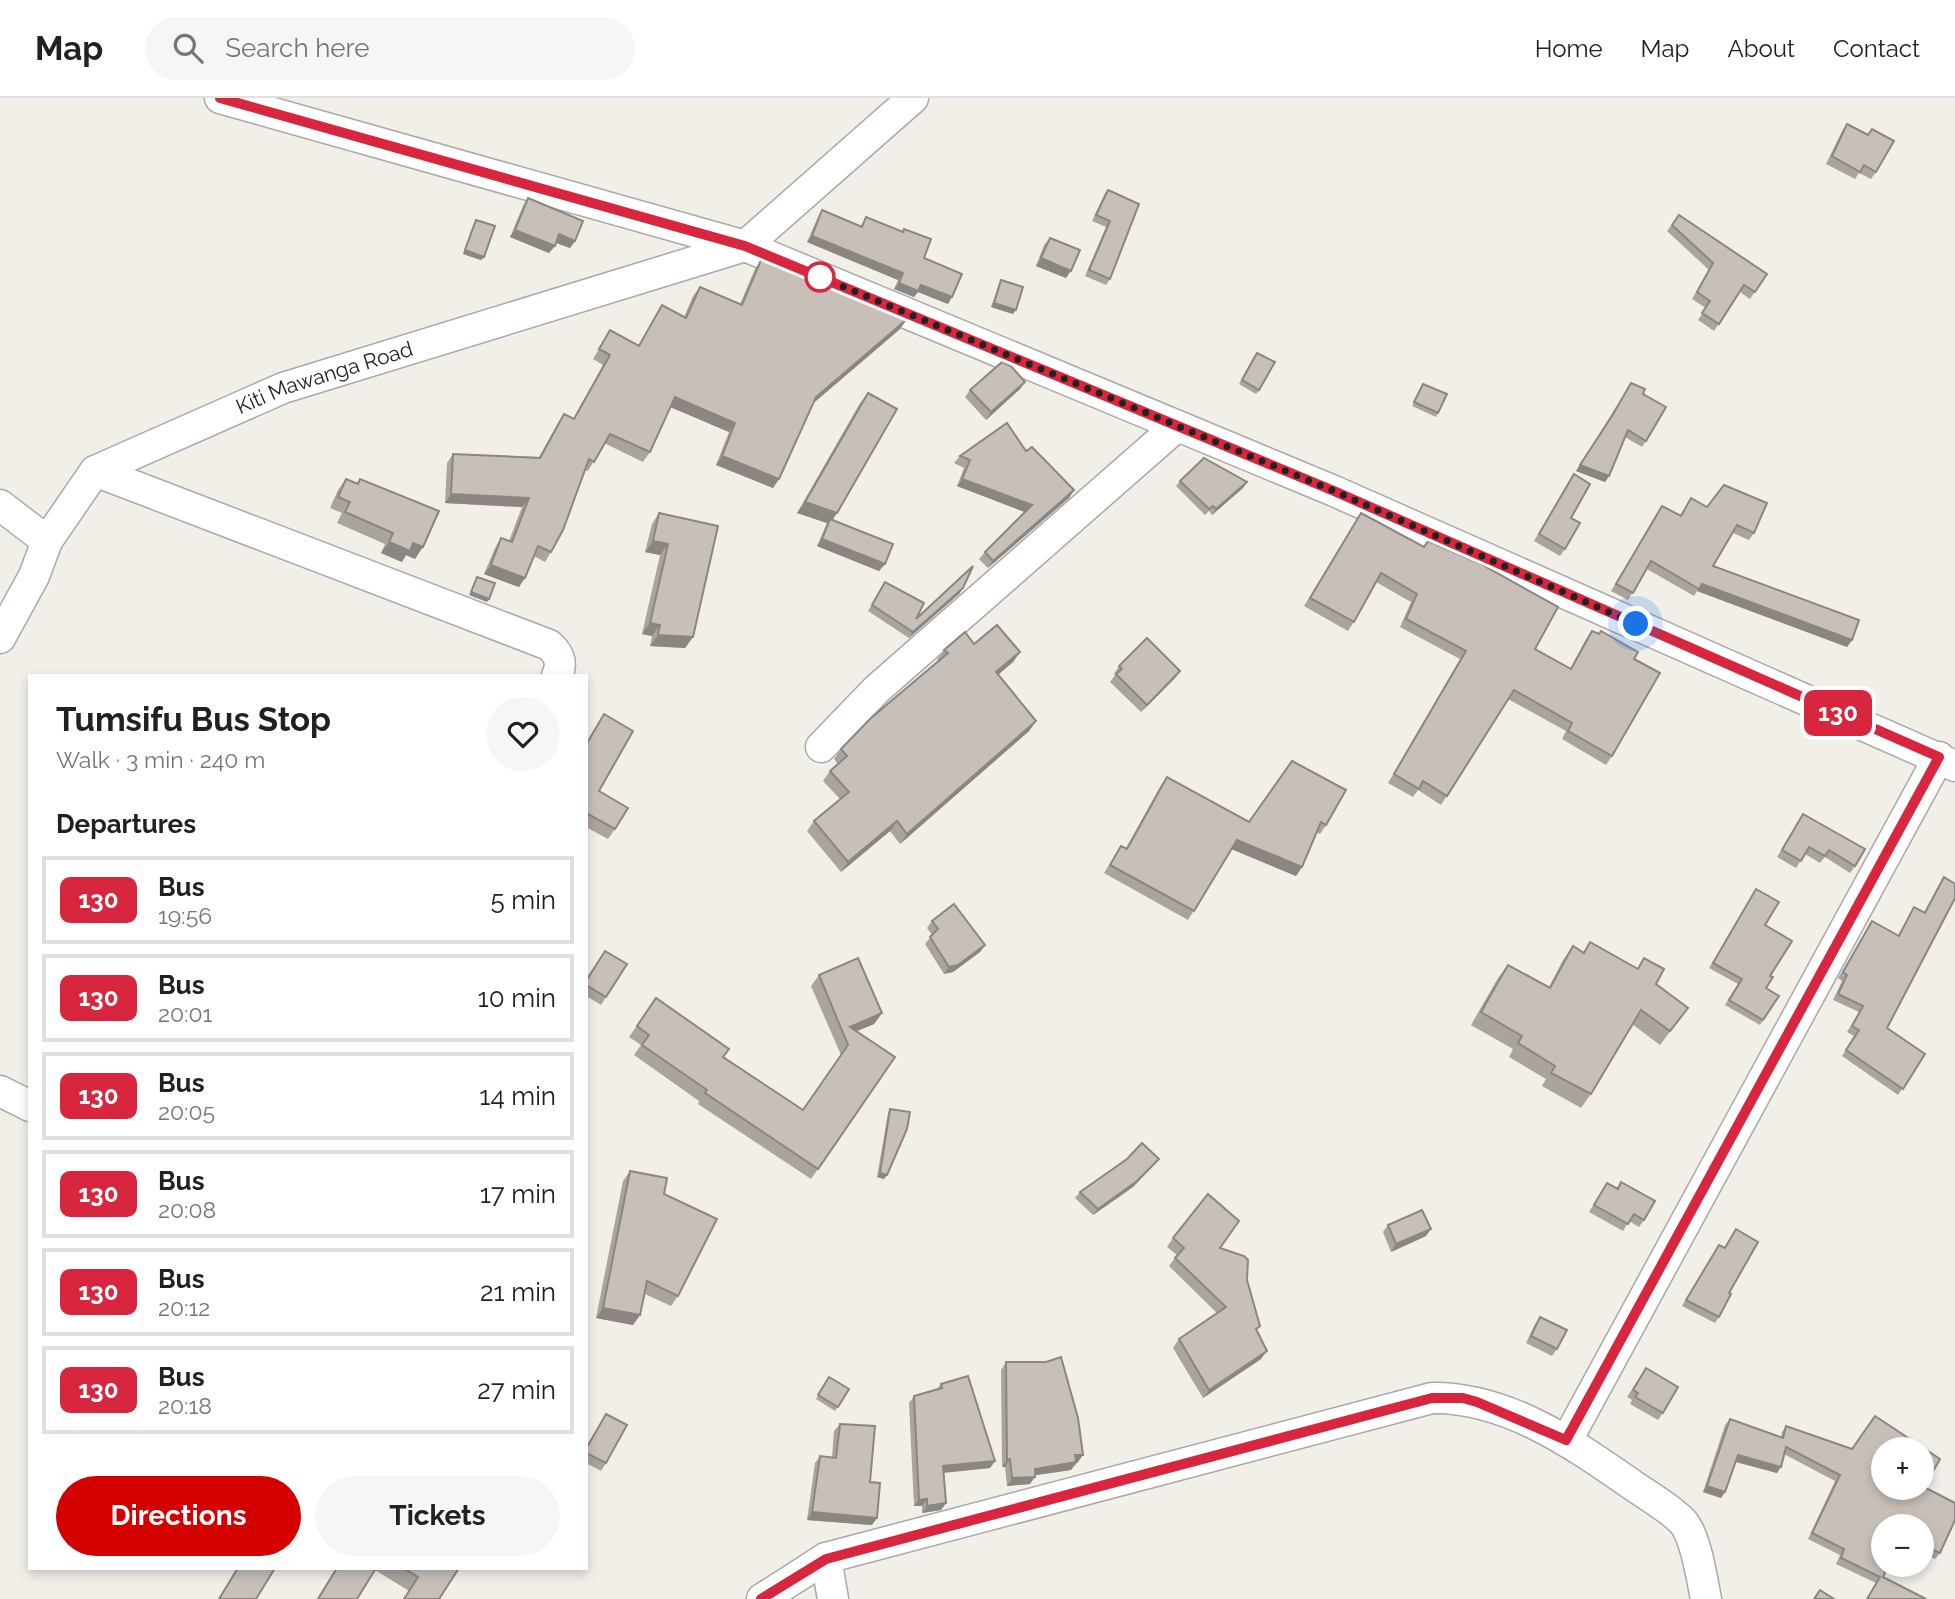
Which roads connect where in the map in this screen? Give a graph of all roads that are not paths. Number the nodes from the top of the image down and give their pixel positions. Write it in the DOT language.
graph roads {
  1 [pos="220,98"];
  2 [pos="914,98"];
  3 [pos="745,246"];
  4 [pos="1176,427"];
  5 [pos="94,471"];
  6 [pos="0,505"];
  7 [pos="47,541"];
  8 [pos="0,638"];
  9 [pos="559,674"];
  10 [pos="821,747"];
  11 [pos="1947,762"];
  12 [pos="0,1091"];
  13 [pos="28,1105"];
  14 [pos="1566,1440"];
  15 [pos="826,1559"];
  16 [pos="761,1599"];
  17 [pos="833,1599"];
  18 [pos="1706,1599"];
  1 -- 3 [label="street"];
  2 -- 3 [label="street"];
  3 -- 4 [label="street"];
  3 -- 5 [label="street, Kiti Mawanga Road"];
  4 -- 10 [label="street"];
  4 -- 11 [label="street"];
  5 -- 7 [label="street"];
  5 -- 9 [label="street"];
  6 -- 7 [label="street"];
  7 -- 8 [label="street"];
  11 -- 14 [label="street"];
  12 -- 13 [label="street"];
  14 -- 15 [label="street"];
  14 -- 18 [label="street"];
  15 -- 16 [label="street"];
  15 -- 17 [label="street"];
}
